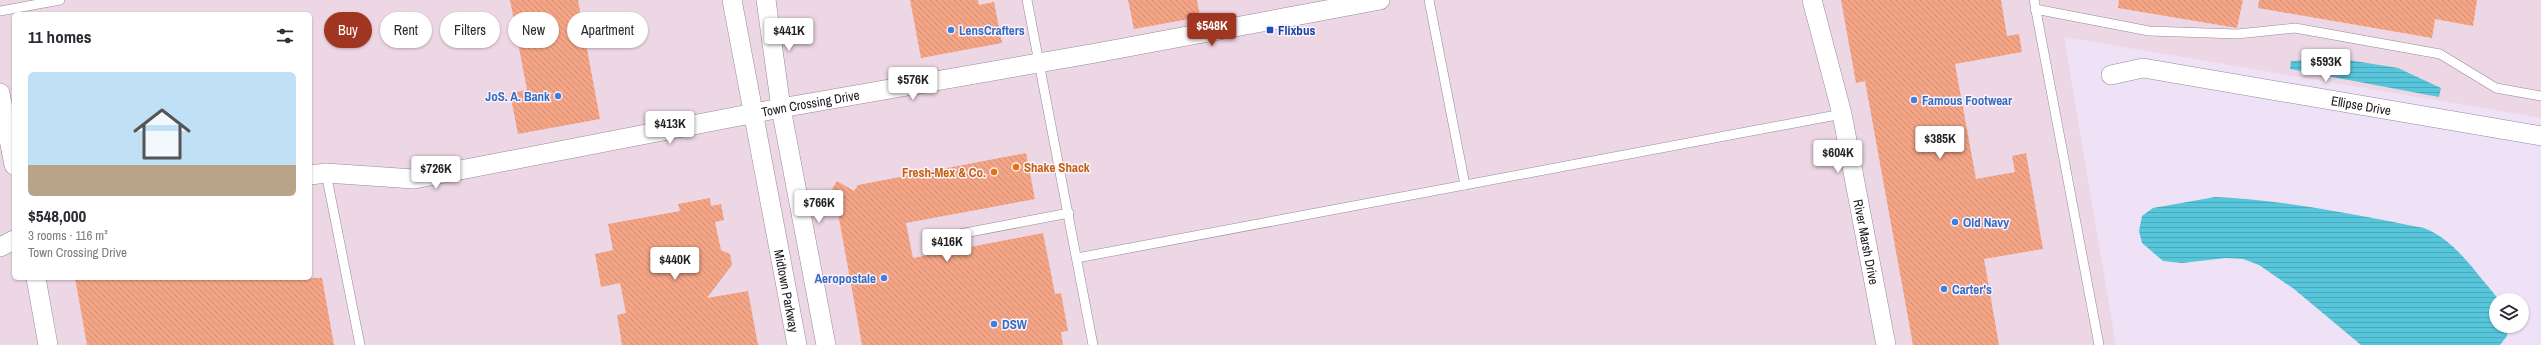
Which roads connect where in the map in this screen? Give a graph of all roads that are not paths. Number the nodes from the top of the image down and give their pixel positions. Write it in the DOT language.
graph roads {
  1 [pos="60,0"];
  2 [pos="732,0"];
  3 [pos="766,0"];
  4 [pos="1027,0"];
  5 [pos="1380,0"];
  6 [pos="1429,0"];
  7 [pos="1812,0"];
  8 [pos="2034,5"];
  9 [pos="0,11"];
  10 [pos="1038,63"];
  11 [pos="2111,75"];
  12 [pos="0,92"];
  13 [pos="2541,96"];
  14 [pos="782,108"];
  15 [pos="754,113"];
  16 [pos="1842,114"];
  17 [pos="2541,136"];
  18 [pos="12,155"];
  19 [pos="318,174"];
  20 [pos="1465,185"];
  21 [pos="1069,213"];
  22 [pos="944,237"];
  23 [pos="12,241"];
  24 [pos="0,247"];
  25 [pos="1077,258"];
  26 [pos="36,280"];
  27 [pos="48,345"];
  28 [pos="360,345"];
  29 [pos="797,345"];
  30 [pos="826,345"];
  31 [pos="1093,345"];
  32 [pos="1886,345"];
  33 [pos="2099,345"];
  1 -- 9 [label="lane"];
  2 -- 15 [label="street, Midtown Parkway"];
  3 -- 14 [label="street"];
  4 -- 10 [label="lane"];
  5 -- 10 [label="street, Town Crossing Drive"];
  6 -- 20 [label="lane"];
  7 -- 16 [label="street, River Marsh Drive"];
  8 -- 13 [label="lane"];
  8 -- 33 [label="lane"];
  10 -- 14 [label="street, Town Crossing Drive"];
  10 -- 21 [label="lane"];
  11 -- 17 [label="street, Ellipse Drive"];
  12 -- 18 [label="street"];
  14 -- 15 [label="street, Town Crossing Drive"];
  14 -- 30 [label="street"];
  15 -- 19 [label="street, Town Crossing Drive"];
  15 -- 29 [label="street, Midtown Parkway"];
  16 -- 20 [label="lane"];
  16 -- 32 [label="street, River Marsh Drive"];
  19 -- 28 [label="lane"];
  20 -- 25 [label="lane"];
  21 -- 22 [label="lane"];
  21 -- 25 [label="lane"];
  23 -- 24 [label="street"];
  25 -- 31 [label="lane"];
  26 -- 27 [label="street"];
}
